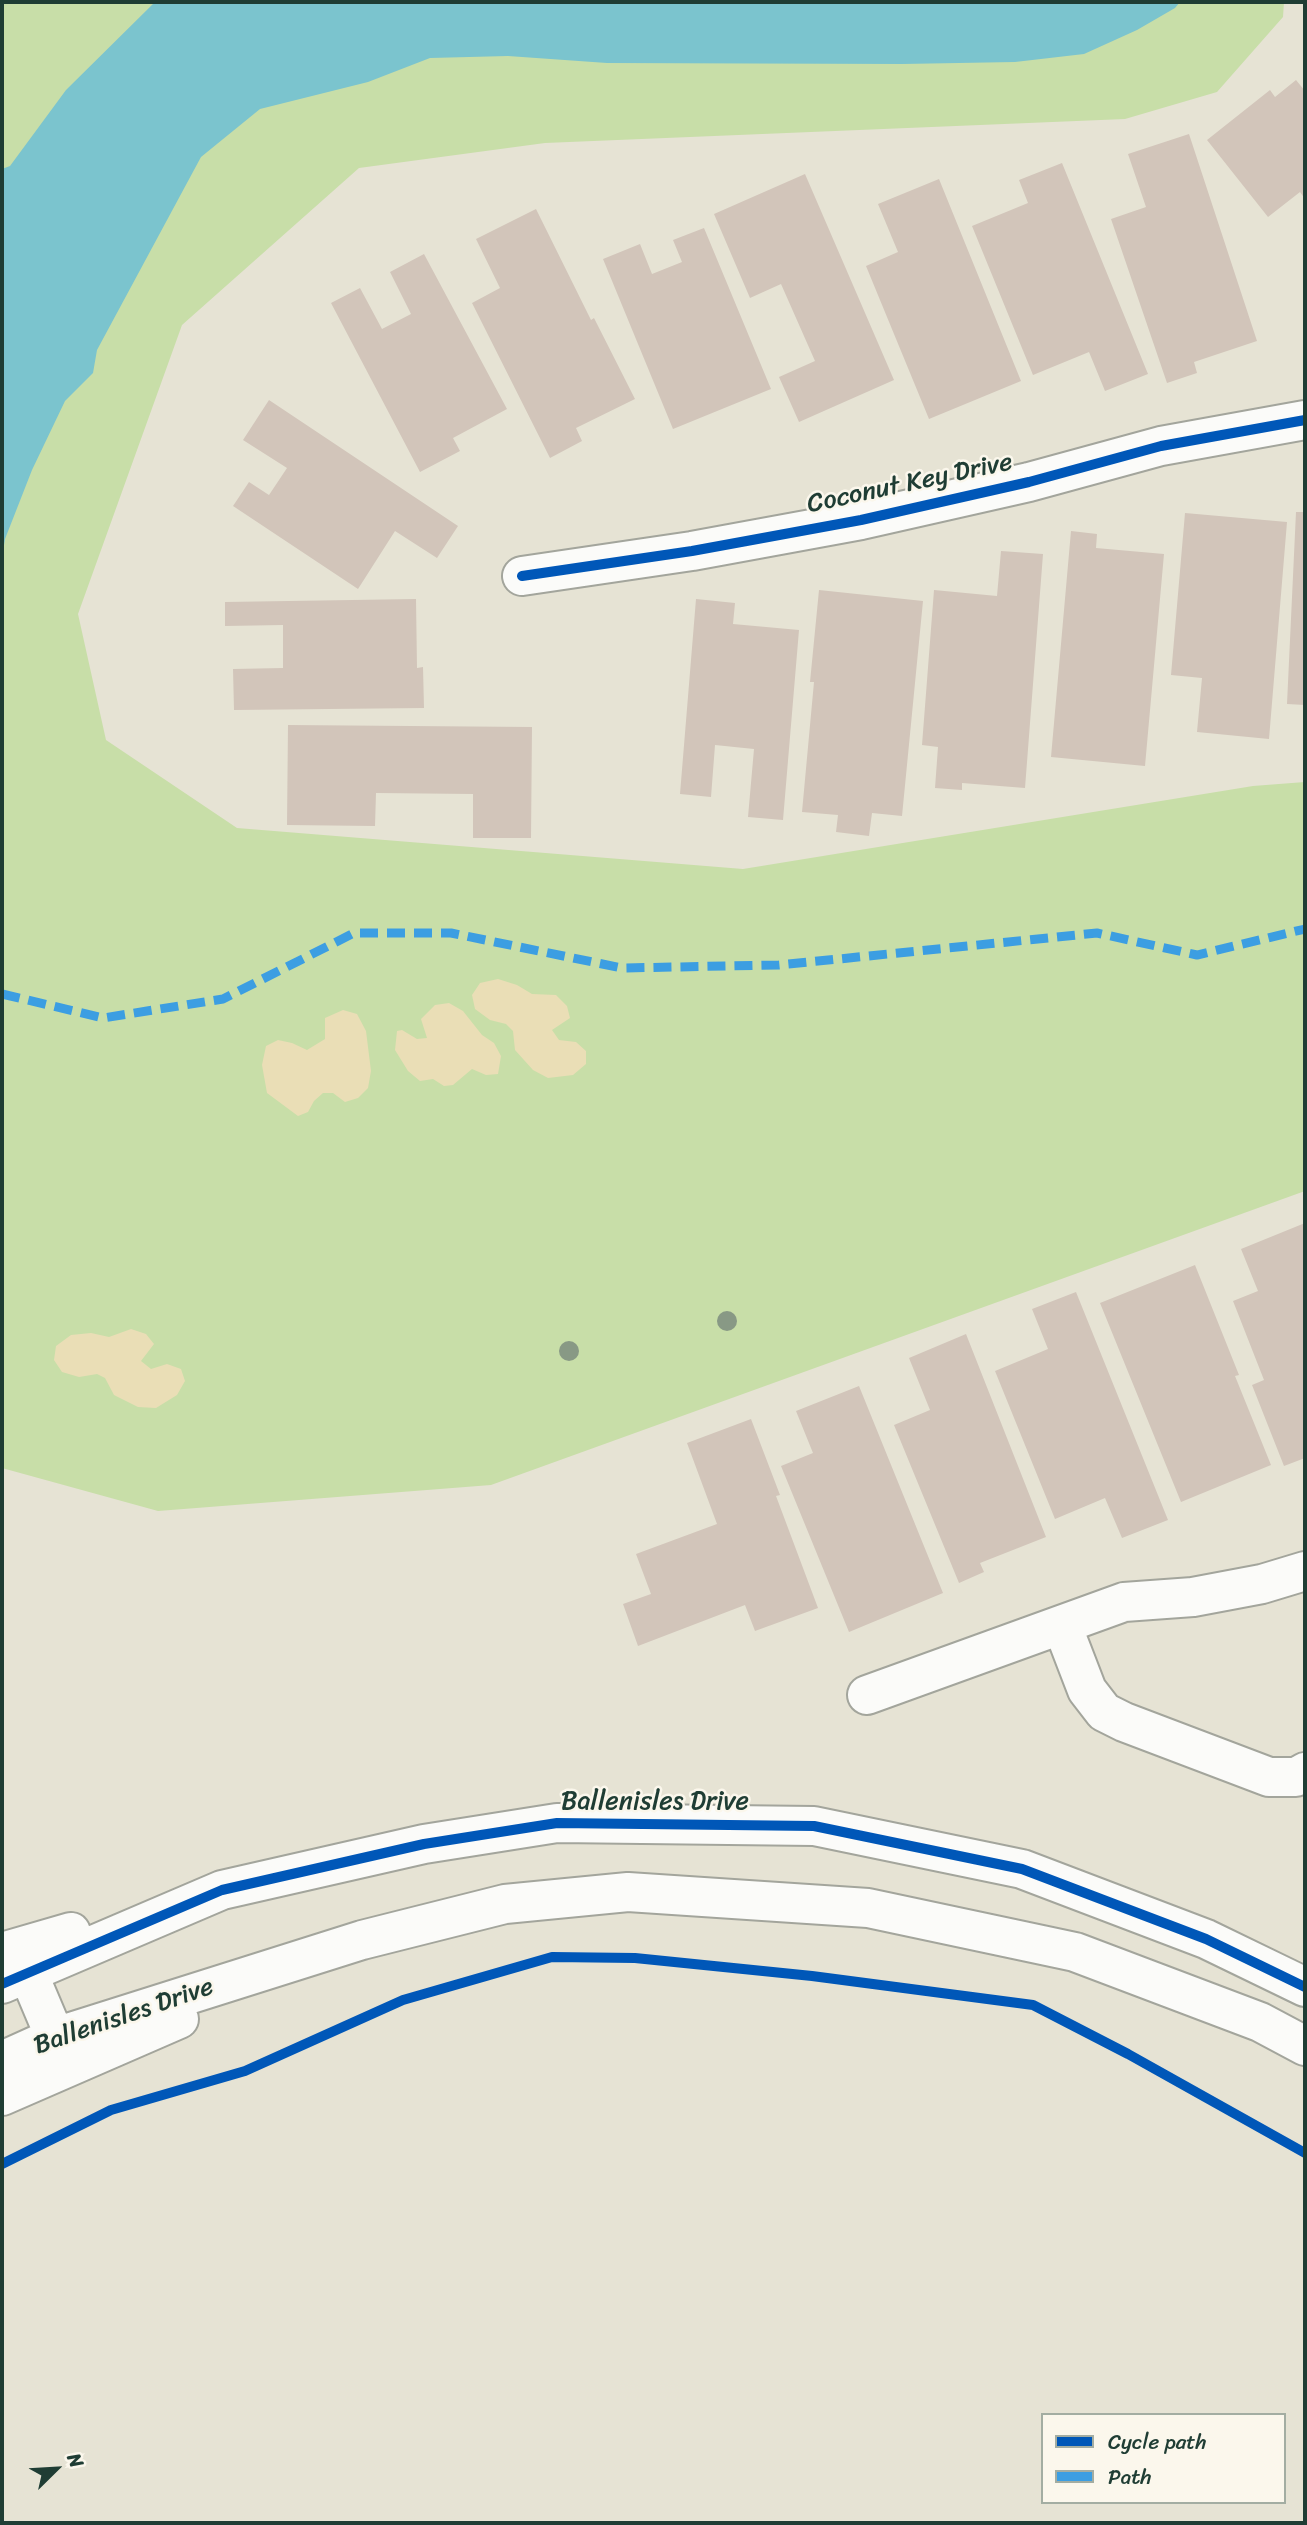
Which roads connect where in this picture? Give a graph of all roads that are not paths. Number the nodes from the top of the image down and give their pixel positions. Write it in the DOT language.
graph roads {
  1 [pos="1305,420"];
  2 [pos="522,576"];
  3 [pos="1305,1571"];
  4 [pos="1062,1625"];
  5 [pos="867,1695"];
  6 [pos="1305,1772"];
  7 [pos="275,1967"];
  8 [pos="11,1969"];
  9 [pos="1305,1987"];
  10 [pos="55,2037"];
  11 [pos="1305,2046"];
  12 [pos="2,2061"];
  13 [pos="2,2096"];
  1 -- 2 [label="street, Coconut Key Drive"];
  3 -- 4 [label="street"];
  4 -- 5 [label="street"];
  4 -- 6 [label="street"];
  7 -- 10 [label="street, Ballenisles Drive"];
  7 -- 11 [label="street, Ballenisles Drive"];
  7 -- 13 [label="street"];
  8 -- 9 [label="street, Ballenisles Drive"];
  8 -- 10 [label="street"];
  10 -- 12 [label="street, Ballenisles Drive"];
}
